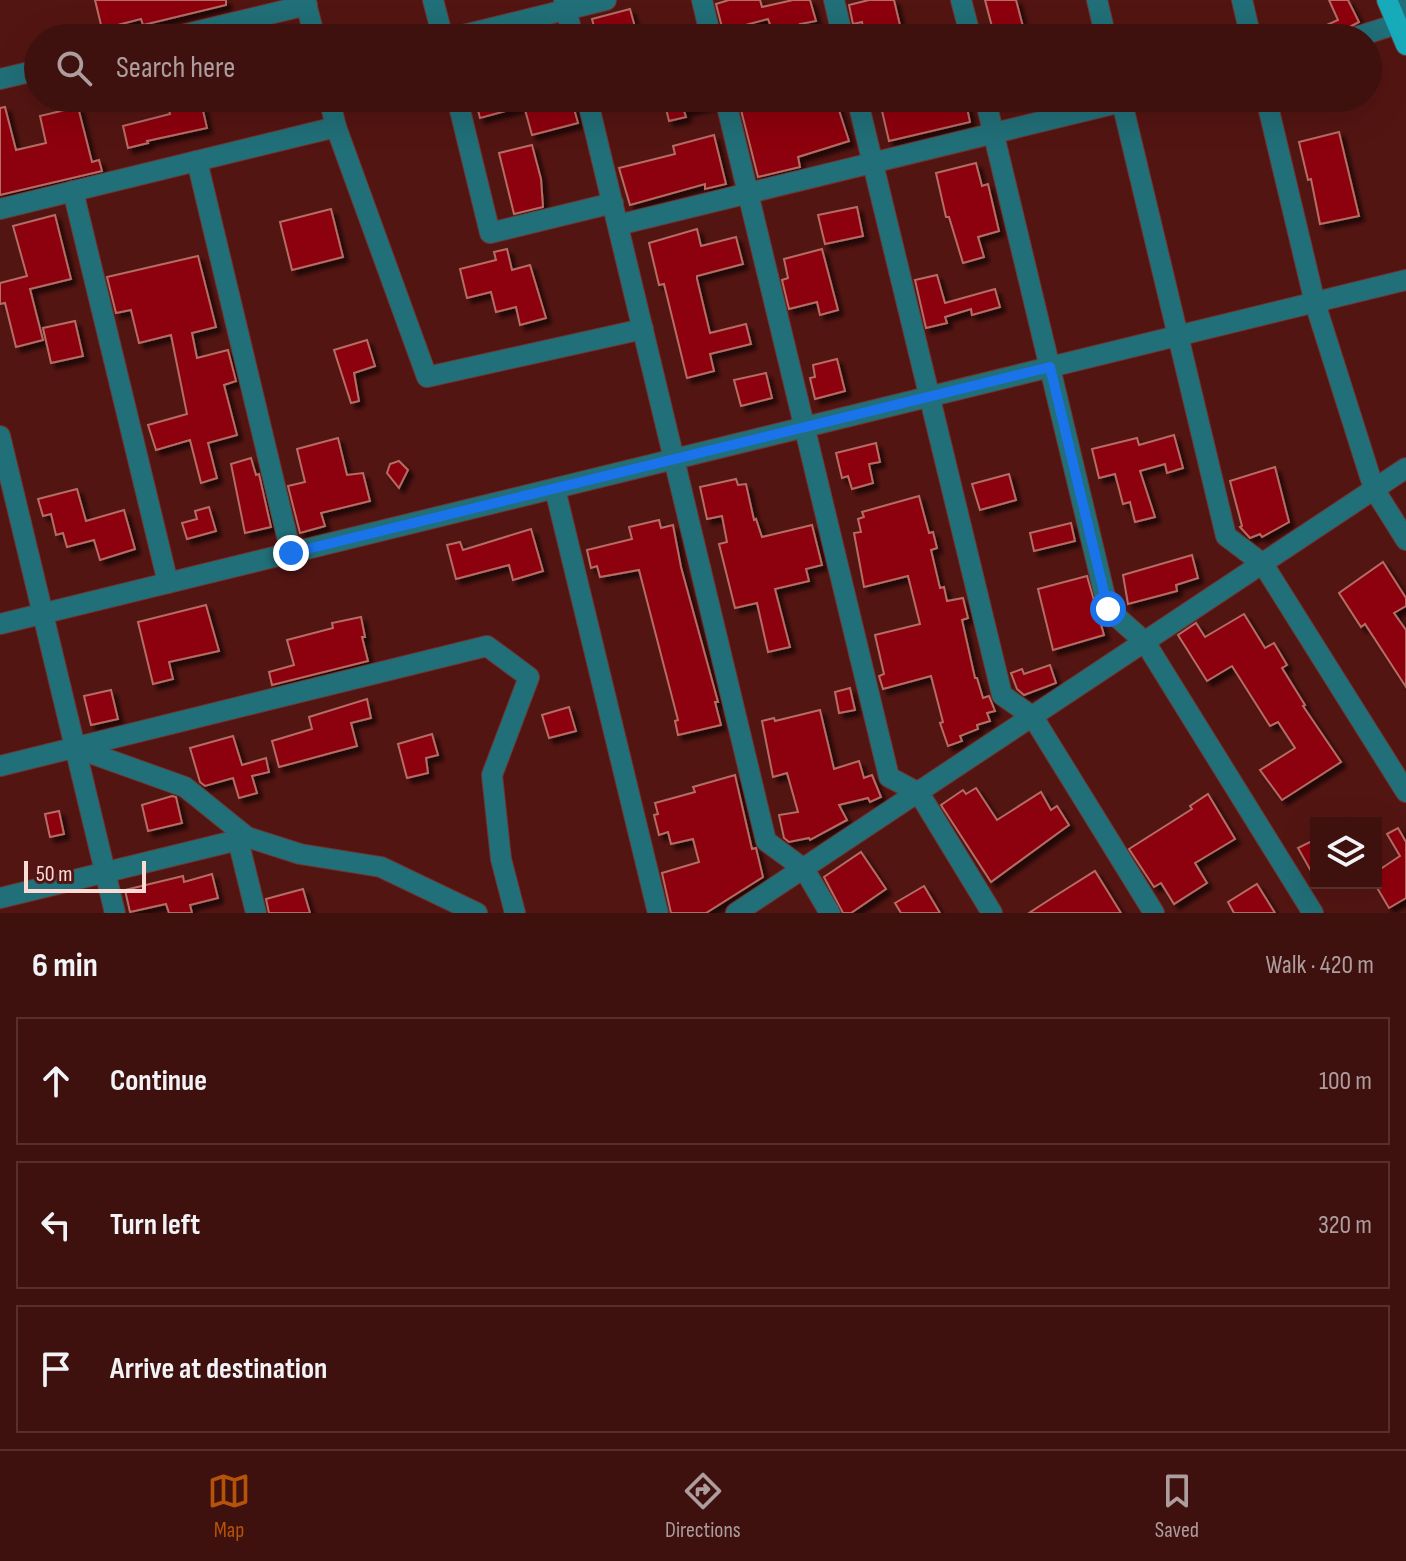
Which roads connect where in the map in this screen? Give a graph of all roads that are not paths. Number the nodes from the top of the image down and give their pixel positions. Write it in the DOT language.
graph roads {
  1 [pos="433,0"];
  2 [pos="606,0"];
  3 [pos="702,0"];
  4 [pos="834,0"];
  5 [pos="961,0"];
  6 [pos="1097,0"];
  7 [pos="1242,0"];
  8 [pos="1387,0"];
  9 [pos="306,2"];
  10 [pos="565,5"];
  11 [pos="1402,15"];
  12 [pos="223,24"];
  13 [pos="312,24"];
  14 [pos="439,24"];
  15 [pos="499,24"];
  16 [pos="708,24"];
  17 [pos="840,24"];
  18 [pos="967,24"];
  19 [pos="1103,24"];
  20 [pos="1248,24"];
  21 [pos="1382,24"];
  22 [pos="1406,45"];
  23 [pos="24,73"];
  24 [pos="0,79"];
  25 [pos="332,112"];
  26 [pos="460,112"];
  27 [pos="590,112"];
  28 [pos="728,112"];
  29 [pos="860,112"];
  30 [pos="989,112"];
  31 [pos="1076,112"];
  32 [pos="1130,112"];
  33 [pos="1269,112"];
  34 [pos="336,127"];
  35 [pos="994,133"];
  36 [pos="197,161"];
  37 [pos="873,163"];
  38 [pos="73,191"];
  39 [pos="748,193"];
  40 [pos="613,203"];
  41 [pos="0,209"];
  42 [pos="618,225"];
  43 [pos="1406,280"];
  44 [pos="1315,303"];
  45 [pos="643,329"];
  46 [pos="1178,336"];
  47 [pos="1050,367"];
  48 [pos="930,397"];
  49 [pos="805,427"];
  50 [pos="0,436"];
  51 [pos="674,459"];
  52 [pos="1406,468"];
  53 [pos="555,489"];
  54 [pos="1374,489"];
  55 [pos="1406,540"];
  56 [pos="291,553"];
  57 [pos="1263,564"];
  58 [pos="168,583"];
  59 [pos="43,614"];
  60 [pos="0,624"];
  61 [pos="1145,642"];
  62 [pos="1033,717"];
  63 [pos="75,748"];
  64 [pos="0,766"];
  65 [pos="1406,792"];
  66 [pos="919,793"];
  67 [pos="804,869"];
  68 [pos="105,872"];
  69 [pos="0,898"];
  70 [pos="115,913"];
  71 [pos="256,913"];
  72 [pos="477,913"];
  73 [pos="515,913"];
  74 [pos="658,913"];
  75 [pos="736,913"];
  76 [pos="830,913"];
  77 [pos="992,913"];
  78 [pos="1154,913"];
  79 [pos="1313,913"];
  1 -- 14 [label="street"];
  2 -- 10 [label="street"];
  3 -- 16 [label="street"];
  4 -- 17 [label="street"];
  5 -- 18 [label="street"];
  6 -- 19 [label="street"];
  7 -- 20 [label="street"];
  8 -- 11 [label="main road"];
  9 -- 12 [label="street"];
  9 -- 13 [label="street"];
  10 -- 15 [label="street"];
  11 -- 21 [label="street"];
  11 -- 22 [label="main road"];
  23 -- 24 [label="street"];
  25 -- 34 [label="street"];
  26 -- 40 [label="street"];
  27 -- 40 [label="street"];
  28 -- 39 [label="street"];
  29 -- 37 [label="street"];
  30 -- 35 [label="street"];
  31 -- 35 [label="street"];
  32 -- 46 [label="street"];
  33 -- 44 [label="street"];
  34 -- 36 [label="street"];
  34 -- 45 [label="street"];
  35 -- 37 [label="street"];
  35 -- 47 [label="street"];
  36 -- 38 [label="street"];
  36 -- 56 [label="street"];
  37 -- 39 [label="street"];
  37 -- 48 [label="street"];
  38 -- 41 [label="street"];
  38 -- 58 [label="street"];
  39 -- 42 [label="street"];
  39 -- 49 [label="street"];
  40 -- 42 [label="street"];
  42 -- 45 [label="street"];
  43 -- 44 [label="street"];
  44 -- 46 [label="street"];
  44 -- 54 [label="street"];
  45 -- 51 [label="street"];
  46 -- 47 [label="street"];
  46 -- 57 [label="street"];
  47 -- 48 [label="street"];
  47 -- 61 [label="street"];
  48 -- 49 [label="street"];
  48 -- 62 [label="street"];
  49 -- 51 [label="street"];
  49 -- 66 [label="street"];
  50 -- 59 [label="street"];
  51 -- 53 [label="street"];
  51 -- 67 [label="street"];
  52 -- 54 [label="street"];
  53 -- 56 [label="street"];
  53 -- 74 [label="street"];
  54 -- 55 [label="street"];
  54 -- 57 [label="street"];
  56 -- 58 [label="street"];
  57 -- 61 [label="street"];
  57 -- 65 [label="street"];
  58 -- 59 [label="street"];
  59 -- 60 [label="street"];
  59 -- 63 [label="street"];
  61 -- 62 [label="street"];
  61 -- 79 [label="street"];
  62 -- 66 [label="street"];
  62 -- 78 [label="street"];
  63 -- 64 [label="street"];
  63 -- 68 [label="street"];
  63 -- 72 [label="street"];
  63 -- 73 [label="street"];
  66 -- 67 [label="street"];
  66 -- 77 [label="street"];
  67 -- 75 [label="street"];
  67 -- 76 [label="street"];
  68 -- 69 [label="street"];
  68 -- 70 [label="street"];
  68 -- 71 [label="street"];
}
